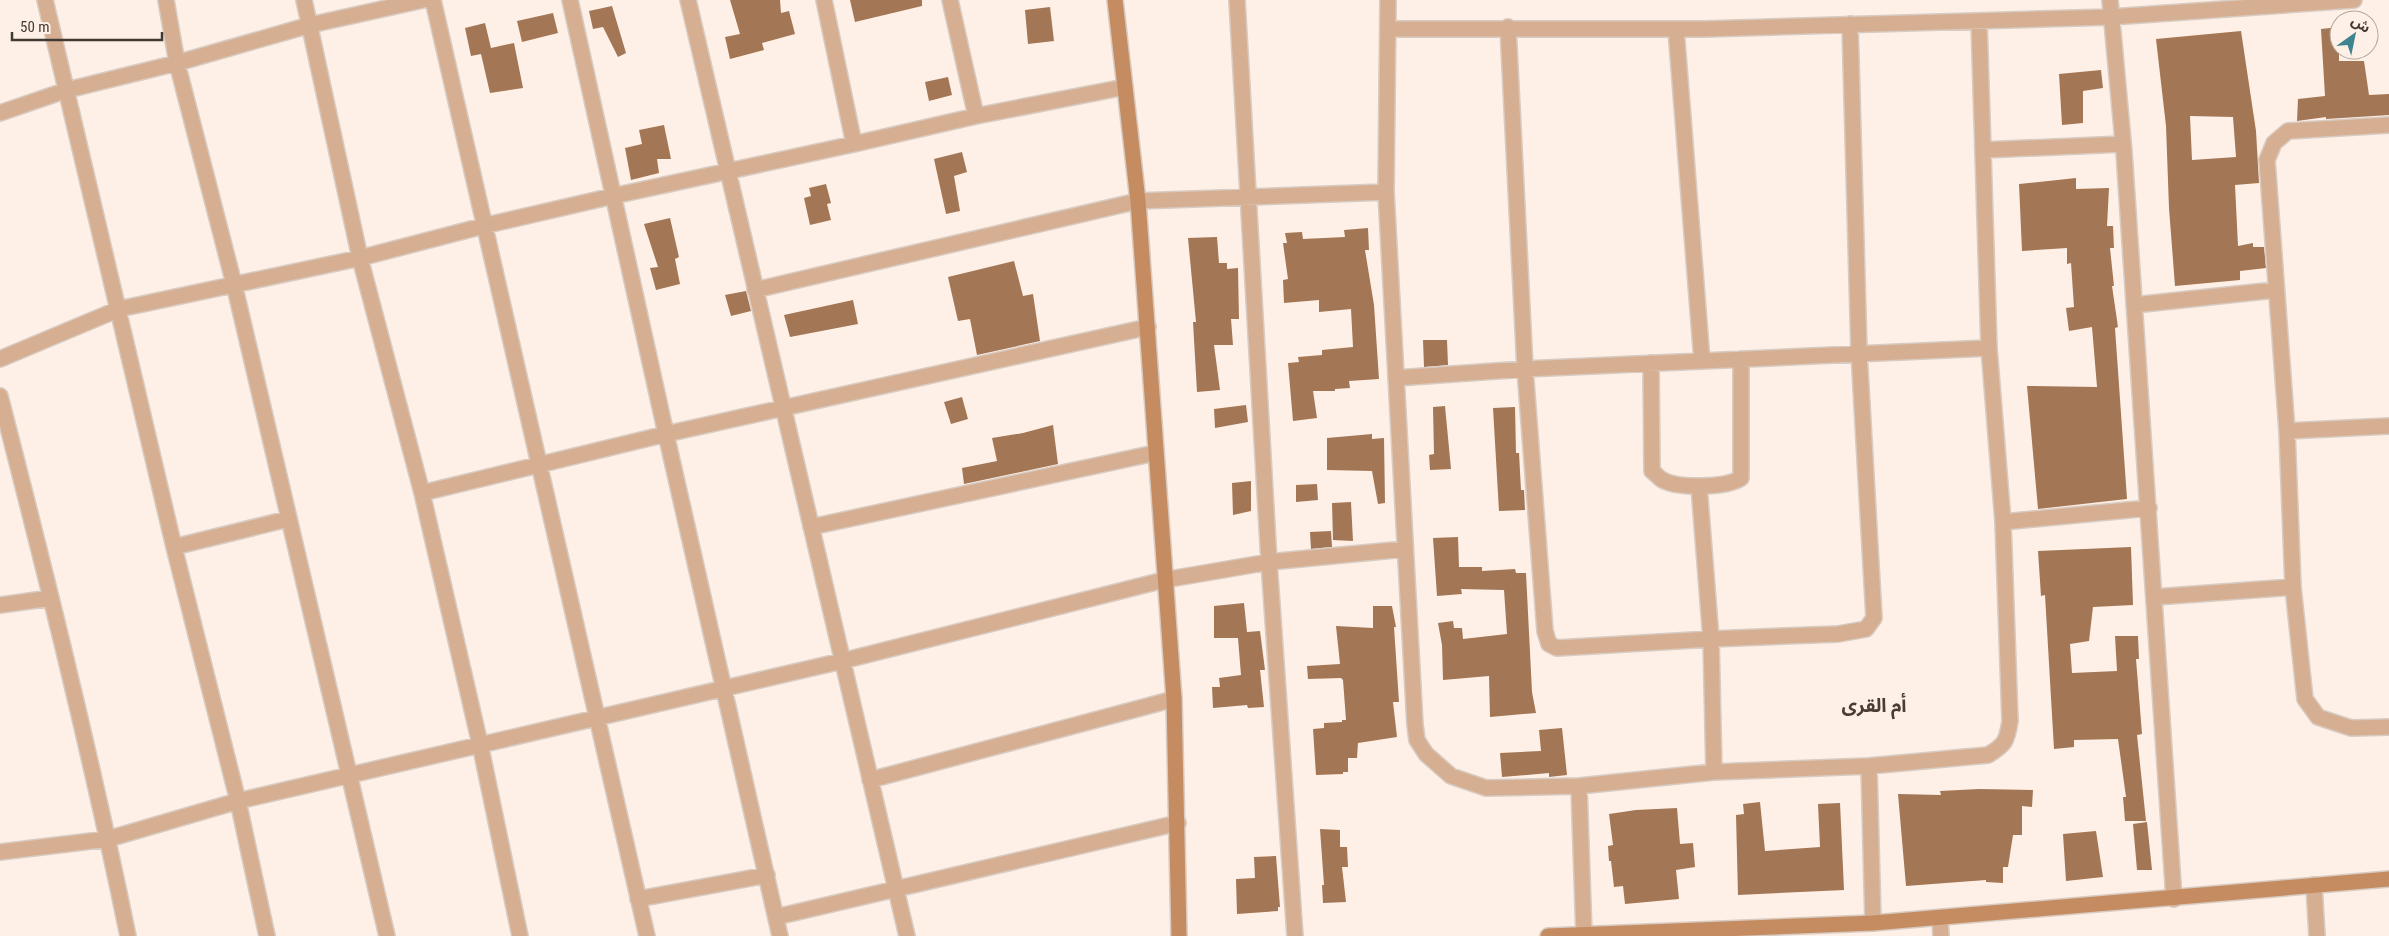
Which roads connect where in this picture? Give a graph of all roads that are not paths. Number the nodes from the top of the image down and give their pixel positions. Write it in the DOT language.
graph roads {
  1 [pos="45,0"];
  2 [pos="166,0"];
  3 [pos="304,0"];
  4 [pos="423,0"];
  5 [pos="433,0"];
  6 [pos="570,0"];
  7 [pos="688,0"];
  8 [pos="824,0"];
  9 [pos="950,0"];
  10 [pos="1115,0"];
  11 [pos="1237,0"];
  12 [pos="1388,0"];
  13 [pos="2110,0"];
  14 [pos="2354,0"];
  15 [pos="2111,18"];
  16 [pos="1979,21"];
  17 [pos="1850,24"];
  18 [pos="310,25"];
  19 [pos="1508,27"];
  20 [pos="1676,28"];
  21 [pos="1388,29"];
  22 [pos="177,63"];
  23 [pos="1125,87"];
  24 [pos="67,90"];
  25 [pos="0,113"];
  26 [pos="976,116"];
  27 [pos="2389,125"];
  28 [pos="854,144"];
  29 [pos="2123,144"];
  30 [pos="1983,150"];
  31 [pos="728,171"];
  32 [pos="1386,192"];
  33 [pos="613,196"];
  34 [pos="1249,197"];
  35 [pos="1138,201"];
  36 [pos="483,226"];
  37 [pos="360,258"];
  38 [pos="234,284"];
  39 [pos="756,290"];
  40 [pos="2275,290"];
  41 [pos="2134,305"];
  42 [pos="120,309"];
  43 [pos="1148,327"];
  44 [pos="1989,348"];
  45 [pos="1859,352"];
  46 [pos="0,359"];
  47 [pos="1741,359"];
  48 [pos="1702,361"];
  49 [pos="1651,364"];
  50 [pos="1525,369"];
  51 [pos="1396,378"];
  52 [pos="0,396"];
  53 [pos="783,408"];
  54 [pos="2389,426"];
  55 [pos="2287,431"];
  56 [pos="666,434"];
  57 [pos="1155,453"];
  58 [pos="540,465"];
  59 [pos="1698,486"];
  60 [pos="422,493"];
  61 [pos="2149,508"];
  62 [pos="288,519"];
  63 [pos="2004,522"];
  64 [pos="811,527"];
  65 [pos="174,547"];
  66 [pos="1405,549"];
  67 [pos="1269,562"];
  68 [pos="1164,580"];
  69 [pos="2293,587"];
  70 [pos="2155,596"];
  71 [pos="52,598"];
  72 [pos="0,604"];
  73 [pos="1712,639"];
  74 [pos="842,661"];
  75 [pos="724,688"];
  76 [pos="1174,699"];
  77 [pos="598,717"];
  78 [pos="2389,727"];
  79 [pos="480,744"];
  80 [pos="1869,766"];
  81 [pos="1714,772"];
  82 [pos="348,775"];
  83 [pos="870,780"];
  84 [pos="1579,786"];
  85 [pos="238,801"];
  86 [pos="1178,823"];
  87 [pos="108,839"];
  88 [pos="0,852"];
  89 [pos="767,875"];
  90 [pos="2389,879"];
  91 [pos="2314,885"];
  92 [pos="896,889"];
  93 [pos="638,899"];
  94 [pos="2174,899"];
  95 [pos="776,917"];
  96 [pos="1940,918"];
  97 [pos="1873,923"];
  98 [pos="1584,935"];
  99 [pos="128,936"];
  100 [pos="267,936"];
  101 [pos="387,936"];
  102 [pos="520,936"];
  103 [pos="647,936"];
  104 [pos="780,936"];
  105 [pos="907,936"];
  106 [pos="1179,936"];
  107 [pos="1295,936"];
  108 [pos="1548,936"];
  109 [pos="1941,936"];
  110 [pos="2318,936"];
  1 -- 24 [label="street"];
  2 -- 22 [label="street"];
  3 -- 18 [label="street"];
  4 -- 18 [label="street"];
  5 -- 36 [label="street"];
  6 -- 33 [label="street"];
  7 -- 31 [label="street"];
  8 -- 28 [label="street"];
  9 -- 26 [label="street"];
  10 -- 23 [label="street"];
  11 -- 34 [label="street"];
  12 -- 21 [label="street"];
  13 -- 15 [label="street"];
  14 -- 15 [label="street"];
  15 -- 16 [label="street"];
  15 -- 29 [label="street"];
  16 -- 17 [label="street"];
  16 -- 30 [label="street"];
  17 -- 20 [label="street"];
  17 -- 45 [label="street"];
  18 -- 22 [label="street"];
  18 -- 37 [label="street"];
  19 -- 20 [label="street"];
  19 -- 21 [label="street"];
  19 -- 50 [label="street"];
  20 -- 48 [label="street"];
  21 -- 32 [label="street"];
  22 -- 24 [label="street"];
  22 -- 38 [label="street"];
  23 -- 26 [label="street"];
  23 -- 35 [label="street"];
  24 -- 25 [label="street"];
  24 -- 42 [label="street"];
  26 -- 28 [label="street"];
  27 -- 40 [label="street"];
  28 -- 31 [label="street"];
  29 -- 30 [label="street"];
  29 -- 41 [label="street"];
  30 -- 44 [label="street"];
  31 -- 33 [label="street"];
  31 -- 39 [label="street"];
  32 -- 34 [label="street"];
  32 -- 51 [label="street"];
  33 -- 36 [label="street"];
  33 -- 56 [label="street"];
  34 -- 35 [label="street"];
  34 -- 67 [label="street"];
  35 -- 39 [label="street"];
  35 -- 43 [label="street"];
  36 -- 37 [label="street"];
  36 -- 58 [label="street"];
  37 -- 38 [label="street"];
  37 -- 60 [label="street"];
  38 -- 42 [label="street"];
  38 -- 62 [label="street"];
  39 -- 53 [label="street"];
  40 -- 41 [label="street"];
  40 -- 55 [label="street"];
  41 -- 61 [label="street"];
  42 -- 46 [label="street"];
  42 -- 65 [label="street"];
  43 -- 53 [label="street"];
  43 -- 57 [label="street"];
  44 -- 45 [label="street"];
  44 -- 63 [label="street"];
  45 -- 47 [label="street"];
  45 -- 73 [label="street"];
  47 -- 48 [label="street"];
  47 -- 59 [label="street"];
  48 -- 49 [label="street"];
  49 -- 50 [label="street"];
  49 -- 59 [label="street"];
  50 -- 51 [label="street"];
  50 -- 73 [label="street"];
  51 -- 66 [label="street"];
  52 -- 71 [label="street"];
  53 -- 56 [label="street"];
  53 -- 64 [label="street"];
  54 -- 55 [label="street"];
  55 -- 69 [label="street"];
  56 -- 58 [label="street"];
  56 -- 75 [label="street"];
  57 -- 64 [label="street"];
  57 -- 68 [label="street"];
  58 -- 60 [label="street"];
  58 -- 77 [label="street"];
  59 -- 73 [label="street"];
  60 -- 79 [label="street"];
  61 -- 63 [label="street"];
  61 -- 70 [label="street"];
  62 -- 65 [label="street"];
  62 -- 82 [label="street"];
  63 -- 80 [label="street"];
  64 -- 74 [label="street"];
  65 -- 85 [label="street"];
  66 -- 67 [label="street"];
  66 -- 84 [label="street"];
  67 -- 68 [label="street"];
  67 -- 107 [label="street"];
  68 -- 74 [label="street"];
  68 -- 76 [label="street"];
  69 -- 70 [label="street"];
  69 -- 78 [label="street"];
  70 -- 94 [label="street"];
  71 -- 72 [label="street"];
  71 -- 87 [label="street"];
  73 -- 81 [label="street"];
  74 -- 75 [label="street"];
  74 -- 83 [label="street"];
  75 -- 77 [label="street"];
  75 -- 89 [label="street"];
  76 -- 83 [label="street"];
  76 -- 86 [label="street"];
  77 -- 79 [label="street"];
  77 -- 93 [label="street"];
  79 -- 82 [label="street"];
  79 -- 102 [label="street"];
  80 -- 81 [label="street"];
  80 -- 97 [label="street"];
  81 -- 84 [label="street"];
  82 -- 85 [label="street"];
  82 -- 101 [label="street"];
  83 -- 92 [label="street"];
  84 -- 98 [label="street"];
  85 -- 87 [label="street"];
  85 -- 100 [label="street"];
  86 -- 92 [label="street"];
  86 -- 106 [label="street"];
  87 -- 88 [label="street"];
  87 -- 99 [label="street"];
  89 -- 93 [label="street"];
  89 -- 95 [label="street"];
  90 -- 91 [label="street"];
  91 -- 94 [label="street"];
  91 -- 110 [label="street"];
  92 -- 95 [label="street"];
  92 -- 105 [label="street"];
  93 -- 103 [label="street"];
  94 -- 96 [label="street"];
  95 -- 104 [label="street"];
  96 -- 97 [label="street"];
  96 -- 109 [label="street"];
  97 -- 98 [label="street"];
  98 -- 108 [label="street"];
}
